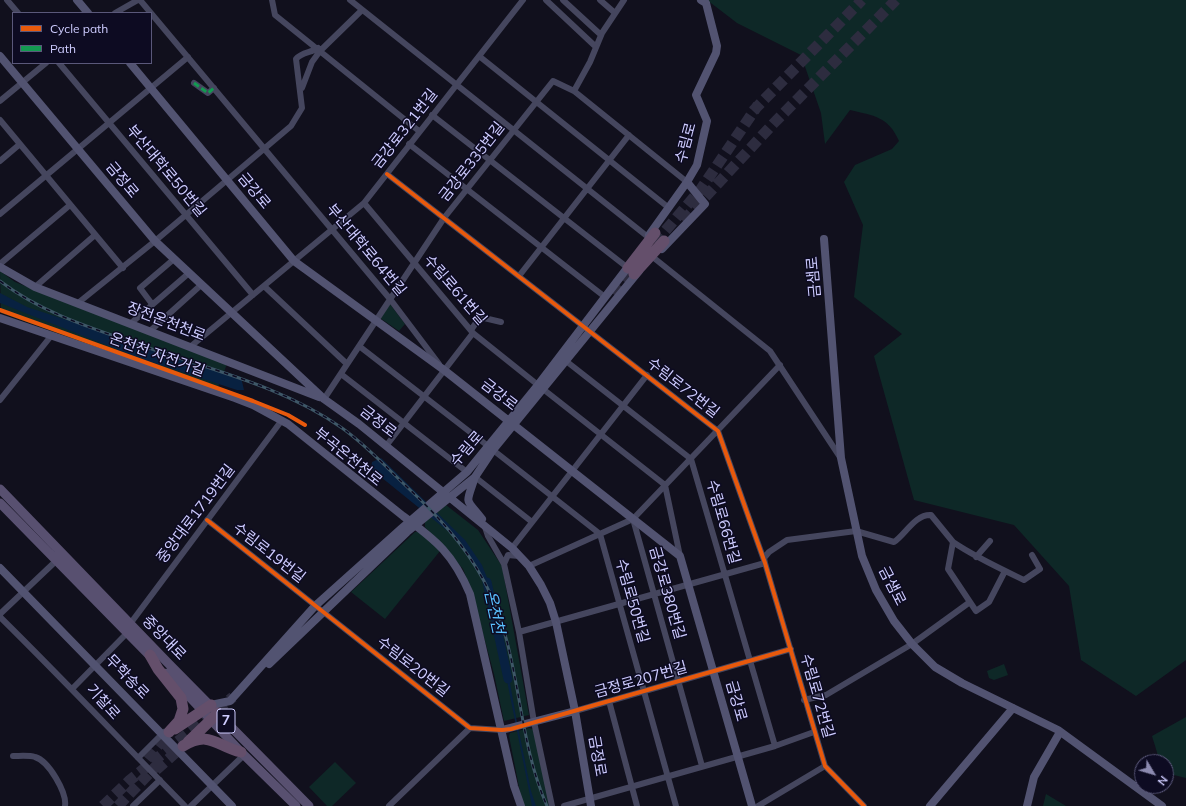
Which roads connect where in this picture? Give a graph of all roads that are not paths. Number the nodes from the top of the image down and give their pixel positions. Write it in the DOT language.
graph roads {
  1 [pos="7,0"];
  2 [pos="78,0"];
  3 [pos="139,0"];
  4 [pos="272,0"];
  5 [pos="350,0"];
  6 [pos="523,0"];
  7 [pos="546,0"];
  8 [pos="564,0"];
  9 [pos="600,0"];
  10 [pos="624,0"];
  11 [pos="702,0"];
  12 [pos="362,10"];
  13 [pos="17,12"];
  14 [pos="87,12"];
  15 [pos="117,12"];
  16 [pos="149,12"];
  17 [pos="615,13"];
  18 [pos="152,15"];
  19 [pos="601,35"];
  20 [pos="596,47"];
  21 [pos="319,49"];
  22 [pos="0,56"];
  23 [pos="478,56"];
  24 [pos="188,57"];
  25 [pos="45,64"];
  26 [pos="60,64"];
  27 [pos="131,64"];
  28 [pos="22,82"];
  29 [pos="194,83"];
  30 [pos="456,85"];
  31 [pos="151,88"];
  32 [pos="214,88"];
  33 [pos="301,90"];
  34 [pos="574,91"];
  35 [pos="0,101"];
  36 [pos="537,101"];
  37 [pos="432,115"];
  38 [pos="0,120"];
  39 [pos="109,123"];
  40 [pos="419,131"];
  41 [pos="514,131"];
  42 [pos="629,135"];
  43 [pos="20,144"];
  44 [pos="409,144"];
  45 [pos="78,149"];
  46 [pos="265,149"];
  47 [pos="610,159"];
  48 [pos="490,160"];
  49 [pos="0,161"];
  50 [pos="387,174"];
  51 [pos="46,175"];
  52 [pos="228,180"];
  53 [pos="687,182"];
  54 [pos="587,188"];
  55 [pos="467,189"];
  56 [pos="364,202"];
  57 [pos="70,205"];
  58 [pos="669,208"];
  59 [pos="0,214"];
  60 [pos="186,215"];
  61 [pos="444,218"];
  62 [pos="564,218"];
  63 [pos="332,229"];
  64 [pos="95,235"];
  65 [pos="652,235"];
  66 [pos="824,239"];
  67 [pos="155,241"];
  68 [pos="664,241"];
  69 [pos="541,247"];
  70 [pos="654,255"];
  71 [pos="174,259"];
  72 [pos="294,261"];
  73 [pos="414,263"];
  74 [pos="0,264"];
  75 [pos="0,267"];
  76 [pos="122,268"];
  77 [pos="631,271"];
  78 [pos="189,273"];
  79 [pos="518,276"];
  80 [pos="201,285"];
  81 [pos="264,286"];
  82 [pos="35,287"];
  83 [pos="253,295"];
  84 [pos="606,298"];
  85 [pos="390,299"];
  86 [pos="78,304"];
  87 [pos="152,304"];
  88 [pos="231,313"];
  89 [pos="0,318"];
  90 [pos="376,322"];
  91 [pos="501,322"];
  92 [pos="130,324"];
  93 [pos="586,328"];
  94 [pos="150,331"];
  95 [pos="472,331"];
  96 [pos="51,336"];
  97 [pos="359,346"];
  98 [pos="190,347"];
  99 [pos="566,361"];
  100 [pos="347,364"];
  101 [pos="780,365"];
  102 [pos="444,370"];
  103 [pos="341,374"];
  104 [pos="647,375"];
  105 [pos="541,387"];
  106 [pos="424,396"];
  107 [pos="324,399"];
  108 [pos="0,400"];
  109 [pos="623,405"];
  110 [pos="282,420"];
  111 [pos="404,422"];
  112 [pos="512,423"];
  113 [pos="718,430"];
  114 [pos="600,434"];
  115 [pos="386,446"];
  116 [pos="491,448"];
  117 [pos="841,458"];
  118 [pos="691,459"];
  119 [pos="572,470"];
  120 [pos="467,472"];
  121 [pos="475,477"];
  122 [pos="665,485"];
  123 [pos="0,489"];
  124 [pos="552,496"];
  125 [pos="441,498"];
  126 [pos="0,503"];
  127 [pos="633,519"];
  128 [pos="207,520"];
  129 [pos="414,522"];
  130 [pos="532,522"];
  131 [pos="485,527"];
  132 [pos="856,531"];
  133 [pos="600,534"];
  134 [pos="990,541"];
  135 [pos="953,542"];
  136 [pos="512,548"];
  137 [pos="1032,555"];
  138 [pos="519,556"];
  139 [pos="680,556"];
  140 [pos="976,557"];
  141 [pos="57,560"];
  142 [pos="765,563"];
  143 [pos="504,564"];
  144 [pos="529,566"];
  145 [pos="0,568"];
  146 [pos="1004,571"];
  147 [pos="725,574"];
  148 [pos="689,585"];
  149 [pos="23,592"];
  150 [pos="654,595"];
  151 [pos="970,602"];
  152 [pos="620,604"];
  153 [pos="315,606"];
  154 [pos="324,612"];
  155 [pos="0,614"];
  156 [pos="0,617"];
  157 [pos="556,622"];
  158 [pos="129,628"];
  159 [pos="519,632"];
  160 [pos="912,644"];
  161 [pos="791,649"];
  162 [pos="150,655"];
  163 [pos="750,661"];
  164 [pos="95,664"];
  165 [pos="714,672"];
  166 [pos="678,682"];
  167 [pos="72,688"];
  168 [pos="644,691"];
  169 [pos="804,700"];
  170 [pos="230,701"];
  171 [pos="609,701"];
  172 [pos="1013,708"];
  173 [pos="575,710"];
  174 [pos="211,712"];
  175 [pos="532,722"];
  176 [pos="470,728"];
  177 [pos="502,730"];
  178 [pos="814,732"];
  179 [pos="1060,732"];
  180 [pos="166,733"];
  181 [pos="775,746"];
  182 [pos="243,754"];
  183 [pos="13,756"];
  184 [pos="738,756"];
  185 [pos="138,758"];
  186 [pos="702,766"];
  187 [pos="825,766"];
  188 [pos="667,776"];
  189 [pos="160,780"];
  190 [pos="212,786"];
  191 [pos="632,786"];
  192 [pos="591,802"];
  193 [pos="293,805"];
  194 [pos="65,806"];
  195 [pos="133,806"];
  196 [pos="185,806"];
  197 [pos="191,806"];
  198 [pos="232,806"];
  199 [pos="310,806"];
  200 [pos="389,806"];
  201 [pos="521,806"];
  202 [pos="552,806"];
  203 [pos="564,806"];
  204 [pos="637,806"];
  205 [pos="676,806"];
  206 [pos="752,806"];
  207 [pos="758,806"];
  208 [pos="864,806"];
  209 [pos="930,806"];
  210 [pos="1027,806"];
  211 [pos="1162,806"];
  1 -- 13 [label="street"];
  2 -- 14 [label="main road"];
  3 -- 15 [label="street"];
  3 -- 16 [label="street, 부산대학로64번길"];
  4 -- 21 [label="street"];
  5 -- 12 [label="street"];
  6 -- 23 [label="street, 금강로321번길"];
  7 -- 20 [label="street"];
  8 -- 19 [label="street"];
  9 -- 17 [label="street"];
  10 -- 17 [label="street"];
  11 -- 53 [label="main road, 수림로"];
  12 -- 21 [label="street"];
  12 -- 30 [label="street"];
  17 -- 19 [label="street"];
  18 -- 24 [label="street, 부산대학로64번길"];
  19 -- 20 [label="street"];
  20 -- 34 [label="street"];
  21 -- 33 [label="street"];
  21 -- 33 [label="street"];
  21 -- 40 [label="street"];
  22 -- 28 [label="main road, 금정로"];
  23 -- 30 [label="street, 금강로321번길"];
  23 -- 36 [label="street"];
  24 -- 31 [label="street"];
  24 -- 32 [label="street, 부산대학로64번길"];
  25 -- 28 [label="street"];
  26 -- 39 [label="street, 부산대학로50번길"];
  27 -- 31 [label="main road, 금강로"];
  28 -- 35 [label="street"];
  28 -- 45 [label="main road, 금정로"];
  29 -- 32 [label="street"];
  30 -- 37 [label="street, 금강로321번길"];
  30 -- 41 [label="street"];
  31 -- 39 [label="street"];
  31 -- 52 [label="main road, 금강로"];
  32 -- 46 [label="street, 부산대학로64번길"];
  33 -- 46 [label="street"];
  34 -- 36 [label="street, 금강로335번길"];
  34 -- 42 [label="street"];
  36 -- 41 [label="street, 금강로335번길"];
  36 -- 47 [label="street"];
  37 -- 40 [label="street, 금강로321번길"];
  37 -- 48 [label="street"];
  38 -- 43 [label="street"];
  39 -- 45 [label="street"];
  39 -- 60 [label="street, 부산대학로50번길"];
  40 -- 44 [label="street, 금강로321번길"];
  41 -- 48 [label="street, 금강로335번길"];
  41 -- 54 [label="street"];
  42 -- 47 [label="street"];
  42 -- 53 [label="street"];
  43 -- 49 [label="street"];
  43 -- 51 [label="street"];
  44 -- 50 [label="street, 금강로321번길"];
  44 -- 55 [label="street"];
  45 -- 51 [label="street"];
  45 -- 67 [label="main road, 금정로"];
  46 -- 52 [label="street"];
  46 -- 63 [label="street, 부산대학로64번길"];
  47 -- 54 [label="street"];
  47 -- 58 [label="street"];
  48 -- 55 [label="street, 금강로335번길"];
  48 -- 62 [label="street"];
  50 -- 56 [label="street, 금강로321번길"];
  50 -- 61 [label="street, 수림로72번길"];
  51 -- 57 [label="street"];
  51 -- 59 [label="street"];
  52 -- 60 [label="street"];
  52 -- 72 [label="main road, 금강로"];
  53 -- 58 [label="main road, 수림로"];
  53 -- 70 [label="main road, 수림로"];
  54 -- 62 [label="street"];
  54 -- 65 [label="street"];
  55 -- 61 [label="street, 금강로335번길"];
  55 -- 69 [label="street"];
  56 -- 63 [label="street, 금강로321번길"];
  56 -- 73 [label="street, 수림로61번길"];
  57 -- 64 [label="street"];
  57 -- 74 [label="street"];
  58 -- 65 [label="main road, 수림로"];
  60 -- 67 [label="street"];
  60 -- 83 [label="street, 부산대학로50번길"];
  61 -- 73 [label="street, 금강로335번길"];
  61 -- 79 [label="street, 수림로72번길"];
  62 -- 69 [label="street"];
  62 -- 77 [label="street"];
  63 -- 72 [label="street, 금강로321번길"];
  63 -- 85 [label="street, 부산대학로64번길"];
  64 -- 76 [label="street"];
  64 -- 82 [label="street"];
  65 -- 77 [label="highway"];
  66 -- 117 [label="main road, 금샘로"];
  67 -- 71 [label="main road, 금정로"];
  67 -- 76 [label="street"];
  68 -- 70 [label="highway"];
  69 -- 79 [label="street"];
  69 -- 84 [label="street"];
  70 -- 77 [label="highway"];
  70 -- 101 [label="street"];
  71 -- 78 [label="main road, 금정로"];
  71 -- 87 [label="street"];
  72 -- 81 [label="street"];
  72 -- 90 [label="main road, 금강로"];
  73 -- 85 [label="street, 금강로335번길"];
  73 -- 95 [label="street, 수림로61번길"];
  75 -- 82 [label="main road, 장전온천천로"];
  76 -- 86 [label="street"];
  77 -- 84 [label="main road, 수림로"];
  77 -- 93 [label="main road, 수림로"];
  78 -- 80 [label="main road, 금정로"];
  78 -- 87 [label="street"];
  79 -- 93 [label="street, 수림로72번길"];
  80 -- 88 [label="main road, 금정로"];
  80 -- 94 [label="street"];
  81 -- 83 [label="street"];
  81 -- 100 [label="street"];
  82 -- 86 [label="main road, 장전온천천로"];
  83 -- 88 [label="street"];
  84 -- 93 [label="main road, 수림로"];
  85 -- 90 [label="street, 금강로335번길"];
  85 -- 102 [label="street, 부산대학로64번길"];
  86 -- 92 [label="main road, 장전온천천로"];
  87 -- 92 [label="street"];
  88 -- 98 [label="street"];
  88 -- 107 [label="main road, 금정로"];
  89 -- 96 [label="main road, 부곡온천천로"];
  90 -- 97 [label="street, 금강로335번길"];
  90 -- 102 [label="main road, 금강로"];
  91 -- 95 [label="street"];
  92 -- 94 [label="main road, 장전온천천로"];
  93 -- 99 [label="main road, 수림로"];
  93 -- 104 [label="street, 수림로72번길"];
  93 -- 105 [label="main road, 수림로"];
  94 -- 98 [label="main road, 장전온천천로"];
  95 -- 102 [label="street"];
  95 -- 105 [label="street, 수림로61번길"];
  96 -- 108 [label="street"];
  96 -- 110 [label="main road, 부곡온천천로"];
  97 -- 100 [label="street, 금강로335번길"];
  97 -- 106 [label="street"];
  98 -- 107 [label="main road, 장전온천천로"];
  99 -- 105 [label="main road, 수림로"];
  99 -- 109 [label="street"];
  100 -- 103 [label="street, 금강로335번길"];
  101 -- 113 [label="street"];
  101 -- 117 [label="street"];
  102 -- 106 [label="street"];
  102 -- 112 [label="main road, 금강로"];
  103 -- 107 [label="street, 금강로335번길"];
  103 -- 111 [label="street"];
  104 -- 109 [label="street"];
  104 -- 113 [label="street, 수림로72번길"];
  105 -- 112 [label="main road, 수림로"];
  105 -- 114 [label="street, 수림로61번길"];
  106 -- 111 [label="street"];
  106 -- 116 [label="street"];
  107 -- 115 [label="main road, 금정로"];
  109 -- 114 [label="street"];
  109 -- 118 [label="street"];
  110 -- 128 [label="street, 중앙대로1719번길"];
  110 -- 129 [label="main road, 부곡온천천로"];
  111 -- 115 [label="street"];
  111 -- 120 [label="street"];
  112 -- 116 [label="main road, 수림로"];
  112 -- 119 [label="main road, 금강로"];
  113 -- 118 [label="street"];
  113 -- 142 [label="street, 수림로72번길"];
  114 -- 119 [label="street"];
  114 -- 122 [label="street, 수림로61번길"];
  115 -- 125 [label="main road, 금정로"];
  116 -- 120 [label="main road, 수림로"];
  116 -- 121 [label="main road, 수림로"];
  116 -- 124 [label="street"];
  117 -- 132 [label="main road, 금샘로"];
  118 -- 122 [label="street"];
  118 -- 147 [label="street, 수림로66번길"];
  119 -- 124 [label="street"];
  119 -- 127 [label="main road, 금강로"];
  120 -- 125 [label="main road, 수림로"];
  121 -- 125 [label="main road, 수림로"];
  121 -- 130 [label="street, 수림로"];
  121 -- 131 [label="main road"];
  122 -- 127 [label="street"];
  122 -- 139 [label="street"];
  123 -- 158 [label="main road, 중앙대로 / 7"];
  124 -- 130 [label="street"];
  124 -- 133 [label="street"];
  125 -- 129 [label="main road, 수림로"];
  125 -- 131 [label="main road, 금정로"];
  126 -- 141 [label="main road, 중앙대로 / 7"];
  127 -- 133 [label="street"];
  127 -- 139 [label="main road, 금강로"];
  127 -- 150 [label="street, 금강로380번길"];
  128 -- 153 [label="street, 수림로19번길"];
  128 -- 158 [label="street, 중앙대로1719번길"];
  129 -- 153 [label="main road, 수림로"];
  129 -- 154 [label="main road, 수림로"];
  129 -- 177 [label="main road, 부곡온천천로"];
  130 -- 136 [label="street"];
  131 -- 136 [label="main road, 금정로"];
  131 -- 143 [label="street"];
  132 -- 135 [label="street"];
  132 -- 142 [label="street"];
  132 -- 160 [label="main road, 금샘로"];
  133 -- 144 [label="street"];
  133 -- 152 [label="street, 수림로50번길"];
  134 -- 140 [label="street"];
  135 -- 140 [label="street"];
  135 -- 151 [label="street"];
  136 -- 138 [label="main road, 금정로"];
  137 -- 146 [label="street"];
  138 -- 143 [label="street"];
  138 -- 144 [label="main road, 금정로"];
  139 -- 148 [label="main road, 금강로"];
  140 -- 146 [label="street"];
  141 -- 149 [label="street"];
  141 -- 158 [label="main road, 중앙대로 / 7"];
  142 -- 147 [label="street"];
  142 -- 161 [label="street, 수림로72번길"];
  143 -- 159 [label="street"];
  144 -- 157 [label="main road, 금정로"];
  145 -- 149 [label="main road, 무학송로"];
  146 -- 151 [label="street"];
  147 -- 148 [label="street"];
  147 -- 163 [label="street, 수림로66번길"];
  148 -- 150 [label="street"];
  148 -- 165 [label="main road, 금강로"];
  149 -- 155 [label="street"];
  149 -- 164 [label="main road, 무학송로"];
  150 -- 152 [label="street"];
  150 -- 166 [label="street, 금강로380번길"];
  151 -- 160 [label="street"];
  152 -- 157 [label="street"];
  152 -- 168 [label="street, 수림로50번길"];
  153 -- 154 [label="street, 수림로20번길"];
  153 -- 170 [label="main road, 수림로"];
  154 -- 170 [label="main road, 수림로"];
  154 -- 176 [label="street, 수림로20번길"];
  156 -- 167 [label="street, 기찰로"];
  157 -- 159 [label="street"];
  157 -- 173 [label="main road, 금정로"];
  158 -- 162 [label="main road, 중앙대로 / 7"];
  158 -- 164 [label="street, 중앙대로1719번길"];
  158 -- 174 [label="main road, 중앙대로 / 7"];
  159 -- 175 [label="street"];
  160 -- 169 [label="street"];
  160 -- 172 [label="main road, 금샘로"];
  161 -- 163 [label="street, 금정로207번길"];
  161 -- 169 [label="street, 수림로72번길"];
  162 -- 174 [label="main road, 중앙대로 / 7"];
  162 -- 180 [label="highway"];
  163 -- 165 [label="street, 금정로207번길"];
  163 -- 181 [label="street, 수림로66번길"];
  164 -- 167 [label="street, 중앙대로1719번길"];
  164 -- 180 [label="main road, 무학송로"];
  165 -- 166 [label="street, 금정로207번길"];
  165 -- 184 [label="main road, 금강로"];
  166 -- 168 [label="street, 금정로207번길"];
  166 -- 186 [label="street, 금강로380번길"];
  167 -- 185 [label="street, 기찰로"];
  168 -- 171 [label="street, 금정로207번길"];
  168 -- 188 [label="street, 수림로50번길"];
  169 -- 178 [label="street, 수림로72번길"];
  170 -- 174 [label="main road"];
  171 -- 173 [label="street, 금정로207번길"];
  171 -- 191 [label="street, 금정로207번길"];
  172 -- 179 [label="main road, 금샘로"];
  172 -- 209 [label="main road"];
  173 -- 175 [label="main road"];
  173 -- 192 [label="main road, 금정로"];
  174 -- 180 [label="highway"];
  174 -- 182 [label="main road, 중앙대로 / 7"];
  174 -- 182 [label="highway"];
  174 -- 199 [label="main road, 중앙대로 / 7"];
  175 -- 177 [label="main road"];
  175 -- 202 [label="street"];
  176 -- 177 [label="street"];
  176 -- 200 [label="street"];
  177 -- 201 [label="main road, 부곡온천천로"];
  178 -- 181 [label="street"];
  178 -- 187 [label="street, 수림로72번길"];
  179 -- 210 [label="main road"];
  179 -- 211 [label="main road, 금샘로"];
  180 -- 185 [label="street"];
  180 -- 190 [label="main road, 무학송로"];
  181 -- 184 [label="street"];
  182 -- 190 [label="street"];
  182 -- 193 [label="main road, 중앙대로 / 7"];
  183 -- 194 [label="street"];
  184 -- 186 [label="street"];
  184 -- 206 [label="main road, 금강로"];
  185 -- 189 [label="street, 기찰로"];
  186 -- 188 [label="street"];
  187 -- 207 [label="street"];
  187 -- 208 [label="street, 수림로72번길"];
  188 -- 191 [label="street"];
  188 -- 205 [label="street, 수림로50번길"];
  189 -- 195 [label="street"];
  189 -- 196 [label="street, 기찰로"];
  190 -- 197 [label="street"];
  190 -- 198 [label="main road, 무학송로"];
  191 -- 192 [label="street"];
  191 -- 204 [label="street, 금정로207번길"];
  192 -- 203 [label="street"];
}
